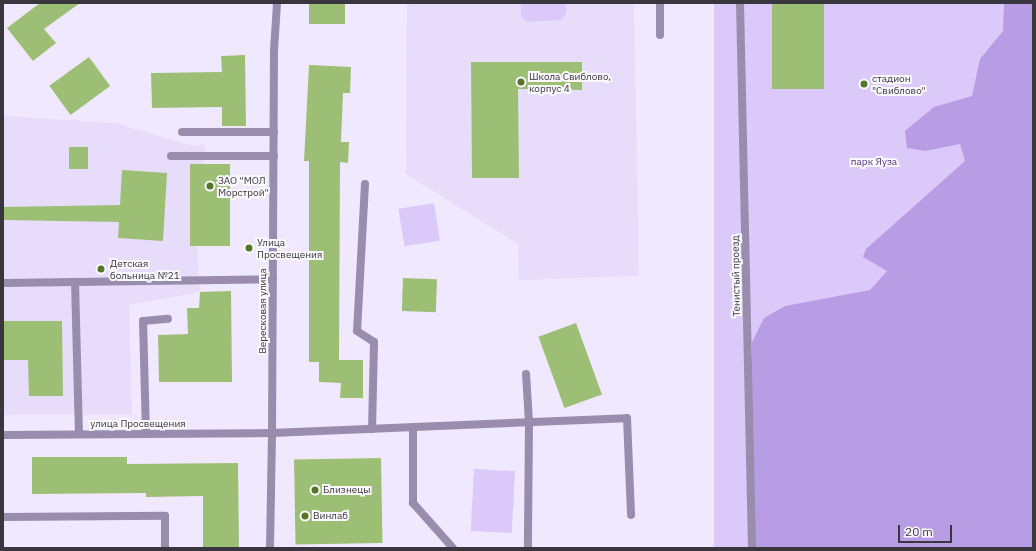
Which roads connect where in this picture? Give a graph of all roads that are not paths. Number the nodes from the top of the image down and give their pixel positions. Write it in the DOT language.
graph roads {
  1 [pos="277,3"];
  2 [pos="660,3"];
  3 [pos="740,3"];
  4 [pos="660,35"];
  5 [pos="182,132"];
  6 [pos="274,132"];
  7 [pos="171,156"];
  8 [pos="274,156"];
  9 [pos="365,184"];
  10 [pos="273,279"];
  11 [pos="75,282"];
  12 [pos="3,283"];
  13 [pos="168,319"];
  14 [pos="526,374"];
  15 [pos="529,422"];
  16 [pos="413,427"];
  17 [pos="372,429"];
  18 [pos="272,433"];
  19 [pos="78,434"];
  20 [pos="146,434"];
  21 [pos="3,435"];
  22 [pos="631,514"];
  23 [pos="3,517"];
  24 [pos="165,548"];
  25 [pos="270,548"];
  26 [pos="453,548"];
  27 [pos="528,548"];
  28 [pos="752,548"];
  1 -- 6 [label="street, Вересковая улица"];
  2 -- 4 [label="street"];
  3 -- 28 [label="street, Тенистый проезд"];
  5 -- 6 [label="street"];
  6 -- 8 [label="street, Вересковая улица"];
  7 -- 8 [label="street"];
  8 -- 10 [label="street, Вересковая улица"];
  9 -- 17 [label="street"];
  10 -- 11 [label="street"];
  10 -- 18 [label="street, Вересковая улица"];
  11 -- 12 [label="street"];
  11 -- 19 [label="street"];
  13 -- 20 [label="street"];
  14 -- 15 [label="street"];
  15 -- 16 [label="street, улица Просвещения"];
  15 -- 22 [label="street, улица Просвещения"];
  15 -- 27 [label="street"];
  16 -- 17 [label="street, улица Просвещения"];
  16 -- 26 [label="street"];
  17 -- 18 [label="street, улица Просвещения"];
  18 -- 20 [label="street, улица Просвещения"];
  18 -- 25 [label="street, Вересковая улица"];
  19 -- 20 [label="street, улица Просвещения"];
  19 -- 21 [label="street, улица Просвещения"];
  23 -- 24 [label="street"];
}
